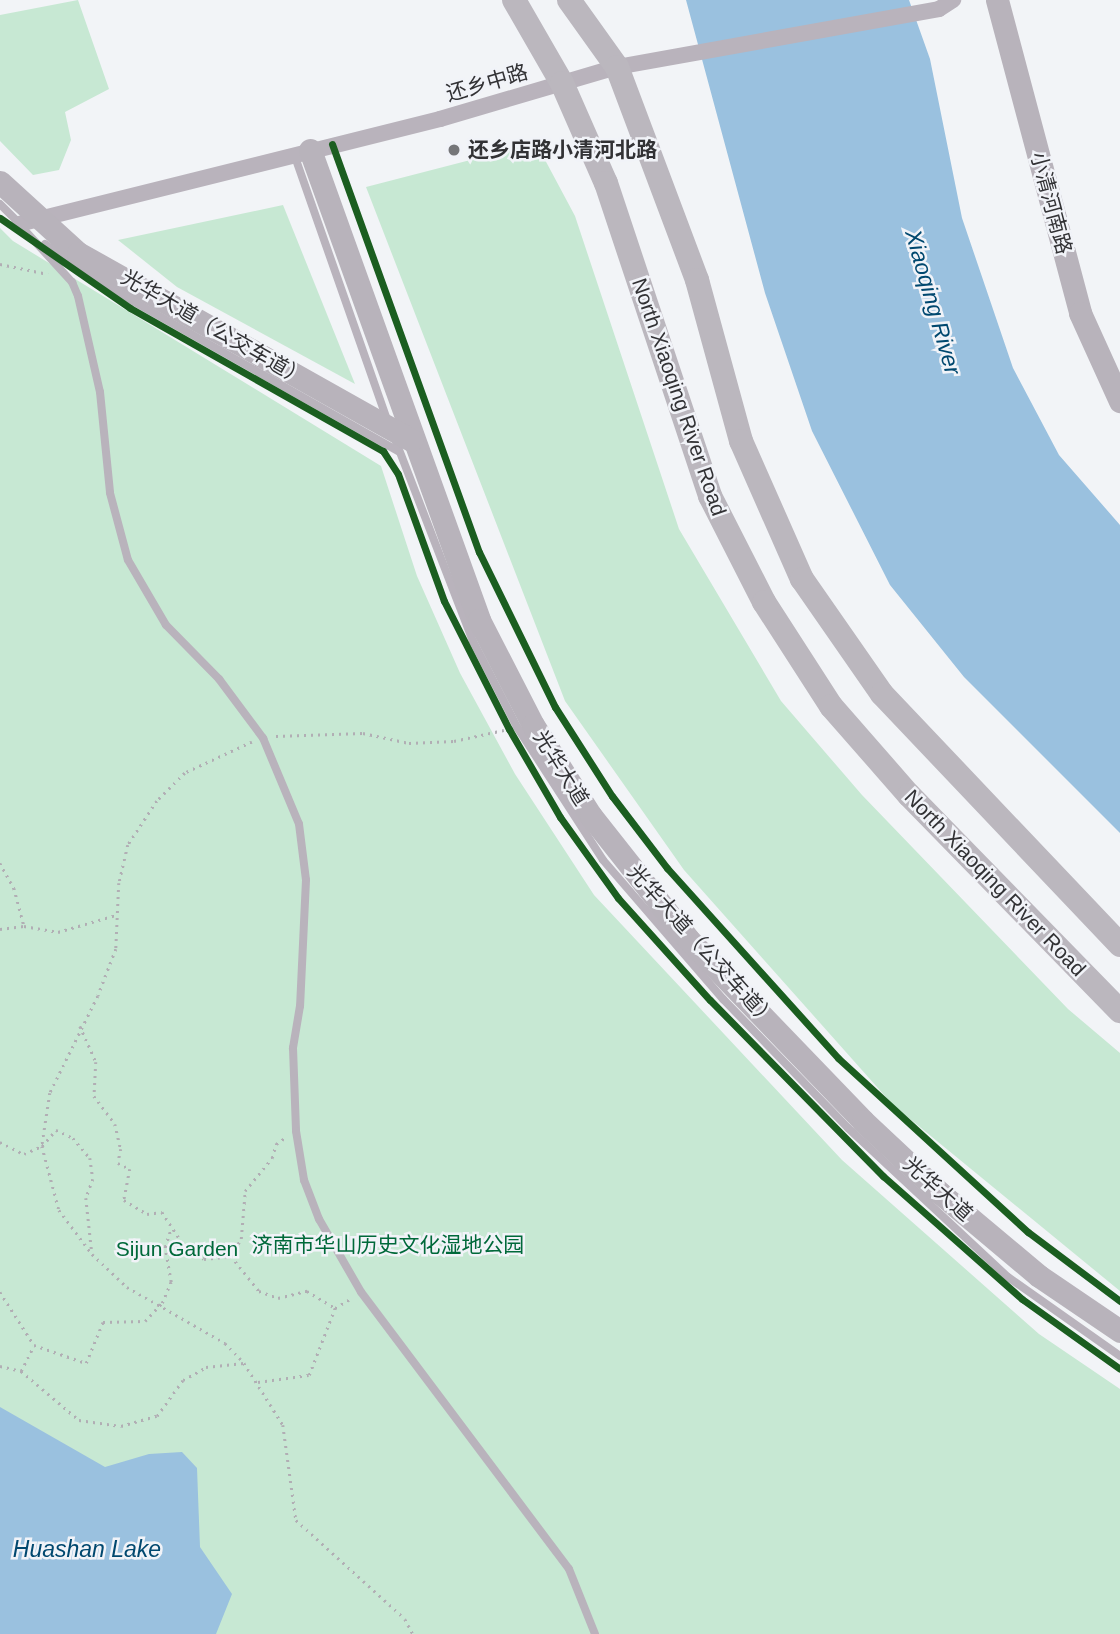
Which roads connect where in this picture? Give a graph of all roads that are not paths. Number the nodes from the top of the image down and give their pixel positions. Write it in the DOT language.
graph roads {
  1 [pos="514,0"];
  2 [pos="569,0"];
  3 [pos="997,0"];
  4 [pos="946,4"];
  5 [pos="617,67"];
  6 [pos="562,83"];
  7 [pos="302,152"];
  8 [pos="0,182"];
  9 [pos="0,204"];
  10 [pos="27,221"];
  11 [pos="1120,401"];
  12 [pos="400,441"];
  13 [pos="1120,945"];
  14 [pos="1120,1011"];
  15 [pos="1120,1331"];
  16 [pos="1120,1356"];
  17 [pos="595,1634"];
  1 -- 6 [label="main road, North Xiaoqing River Road"];
  2 -- 5 [label="main road"];
  3 -- 11 [label="main road, 小清河南路"];
  4 -- 5 [label="street, 还乡中路"];
  5 -- 6 [label="street, 还乡中路"];
  5 -- 13 [label="main road"];
  6 -- 7 [label="street, 还乡中路"];
  6 -- 14 [label="main road, North Xiaoqing River Road"];
  7 -- 10 [label="street, 还乡中路"];
  7 -- 12 [label="main road, 光华大道"];
  8 -- 10 [label="main road"];
  9 -- 10 [label="lane"];
  10 -- 12 [label="main road"];
  10 -- 17 [label="lane"];
  12 -- 15 [label="main road, 光华大道"];
  12 -- 16 [label="lane, 光华大道（公交车道）"];
}
